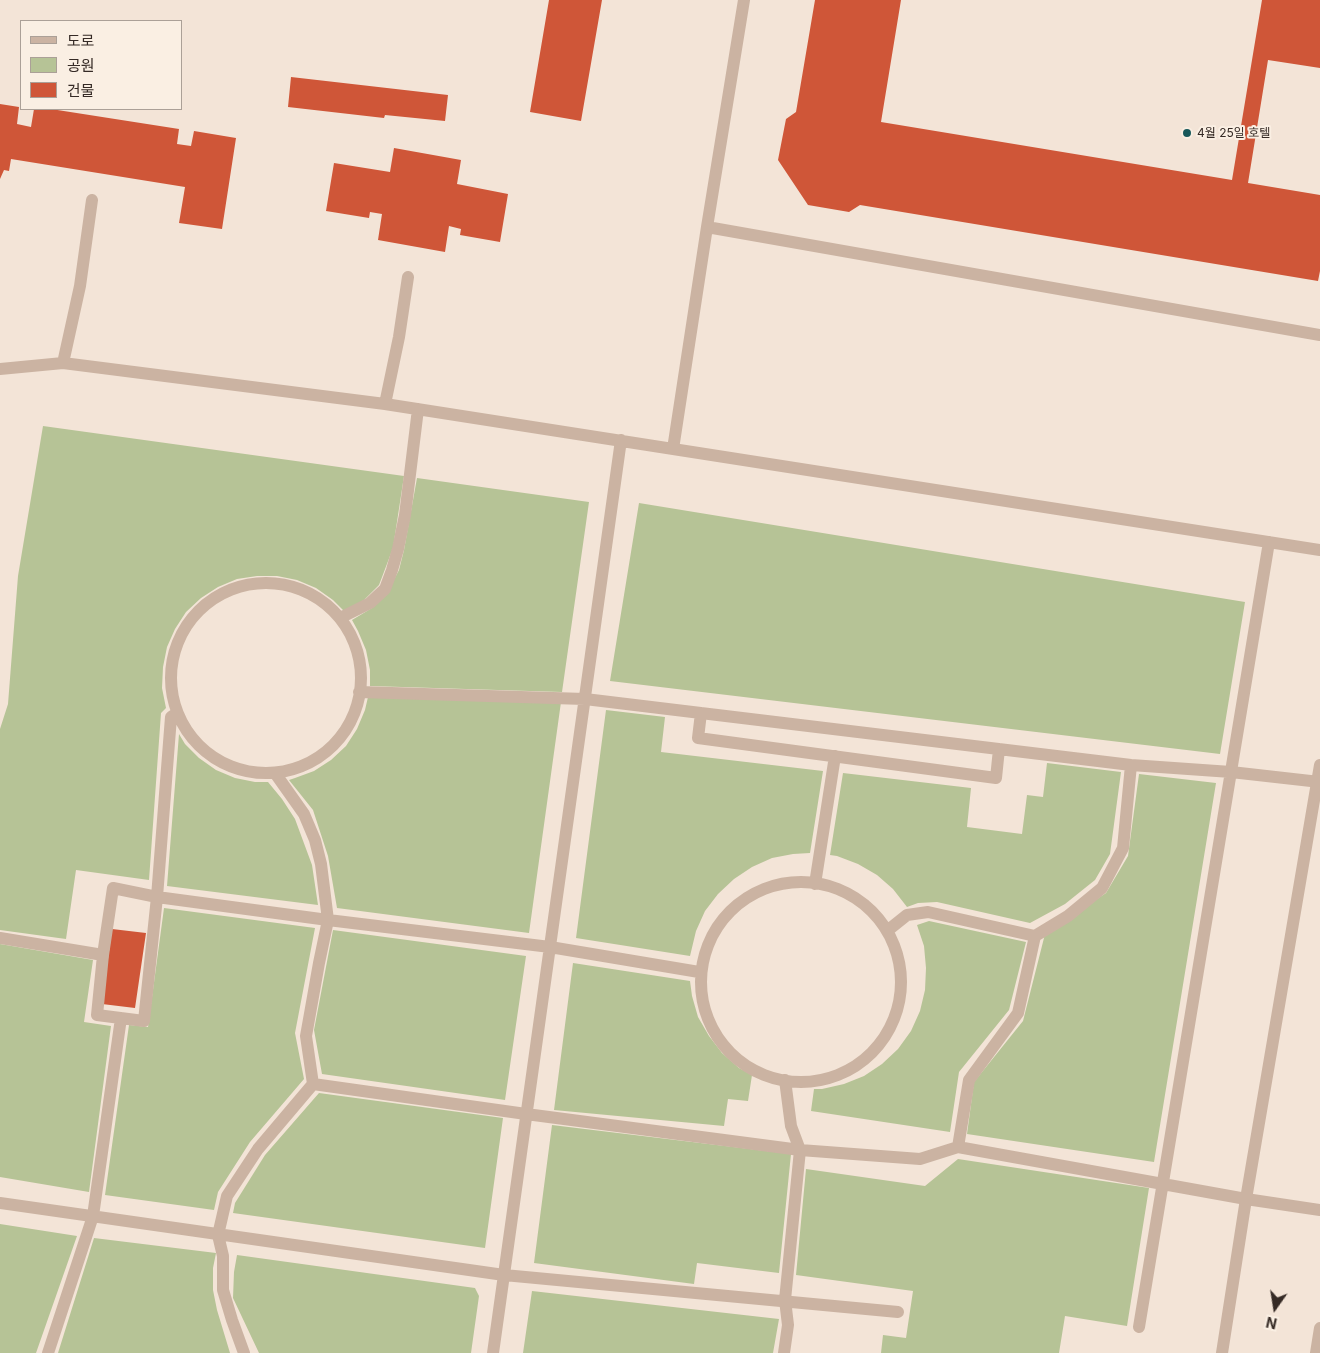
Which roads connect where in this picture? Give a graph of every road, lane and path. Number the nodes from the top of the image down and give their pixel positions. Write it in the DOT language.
graph roads {
  1 [pos="744,0"];
  2 [pos="92,200"];
  3 [pos="707,227"];
  4 [pos="408,277"];
  5 [pos="1320,334"];
  6 [pos="63,363"];
  7 [pos="0,370"];
  8 [pos="385,404"];
  9 [pos="418,408"];
  10 [pos="622,440"];
  11 [pos="673,449"];
  12 [pos="1269,542"];
  13 [pos="1320,550"];
  14 [pos="342,617"];
  15 [pos="359,692"];
  16 [pos="585,699"];
  17 [pos="176,713"];
  18 [pos="701,713"];
  19 [pos="999,749"];
  20 [pos="835,756"];
  21 [pos="1131,765"];
  22 [pos="1320,765"];
  23 [pos="1231,772"];
  24 [pos="275,773"];
  25 [pos="1319,782"];
  26 [pos="815,884"];
  27 [pos="158,897"];
  28 [pos="328,920"];
  29 [pos="887,931"];
  30 [pos="1035,936"];
  31 [pos="0,938"];
  32 [pos="550,947"];
  33 [pos="103,955"];
  34 [pos="699,972"];
  35 [pos="121,1018"];
  36 [pos="785,1080"];
  37 [pos="313,1084"];
  38 [pos="526,1114"];
  39 [pos="958,1147"];
  40 [pos="800,1150"];
  41 [pos="1163,1184"];
  42 [pos="1246,1199"];
  43 [pos="0,1203"];
  44 [pos="1320,1210"];
  45 [pos="93,1216"];
  46 [pos="218,1235"];
  47 [pos="504,1275"];
  48 [pos="785,1300"];
  49 [pos="898,1312"];
  50 [pos="1139,1327"];
  51 [pos="1320,1328"];
  52 [pos="48,1353"];
  53 [pos="244,1353"];
  54 [pos="493,1353"];
  55 [pos="784,1353"];
  56 [pos="1222,1353"];
  57 [pos="1316,1353"];
  1 -- 3 [label="lane"];
  2 -- 6 [label="lane"];
  3 -- 5 [label="lane"];
  3 -- 11 [label="lane"];
  4 -- 8 [label="lane"];
  6 -- 7 [label="lane"];
  6 -- 8 [label="lane"];
  8 -- 9 [label="lane"];
  9 -- 10 [label="lane"];
  9 -- 14 [label="lane"];
  10 -- 11 [label="lane"];
  10 -- 16 [label="lane"];
  11 -- 12 [label="lane"];
  12 -- 13 [label="lane"];
  12 -- 23 [label="lane"];
  14 -- 15 [label="lane"];
  14 -- 17 [label="lane"];
  15 -- 16 [label="lane"];
  15 -- 24 [label="lane"];
  16 -- 18 [label="lane"];
  16 -- 32 [label="lane"];
  17 -- 24 [label="lane"];
  17 -- 27 [label="lane"];
  18 -- 19 [label="lane"];
  18 -- 20 [label="lane"];
  19 -- 20 [label="lane"];
  19 -- 21 [label="lane"];
  20 -- 26 [label="lane"];
  21 -- 23 [label="lane"];
  21 -- 30 [label="lane"];
  22 -- 25 [label="lane"];
  23 -- 25 [label="lane"];
  23 -- 41 [label="lane"];
  24 -- 28 [label="lane"];
  25 -- 42 [label="lane"];
  26 -- 29 [label="lane"];
  26 -- 34 [label="lane"];
  27 -- 28 [label="lane"];
  27 -- 33 [label="lane"];
  27 -- 35 [label="lane"];
  28 -- 32 [label="lane"];
  28 -- 37 [label="lane"];
  29 -- 30 [label="lane"];
  29 -- 36 [label="lane"];
  30 -- 39 [label="lane"];
  31 -- 33 [label="lane"];
  32 -- 34 [label="lane"];
  32 -- 38 [label="lane"];
  33 -- 35 [label="lane"];
  34 -- 36 [label="lane"];
  35 -- 45 [label="lane"];
  36 -- 40 [label="lane"];
  37 -- 38 [label="lane"];
  37 -- 46 [label="lane"];
  38 -- 40 [label="lane"];
  38 -- 47 [label="lane"];
  39 -- 40 [label="lane"];
  39 -- 41 [label="lane"];
  40 -- 48 [label="lane"];
  41 -- 42 [label="lane"];
  41 -- 50 [label="lane"];
  42 -- 44 [label="lane"];
  42 -- 56 [label="lane"];
  43 -- 45 [label="lane"];
  45 -- 46 [label="lane"];
  45 -- 52 [label="lane"];
  46 -- 47 [label="lane"];
  46 -- 53 [label="lane"];
  47 -- 48 [label="lane"];
  47 -- 54 [label="lane"];
  48 -- 49 [label="lane"];
  48 -- 55 [label="lane"];
  51 -- 57 [label="lane"];
}
